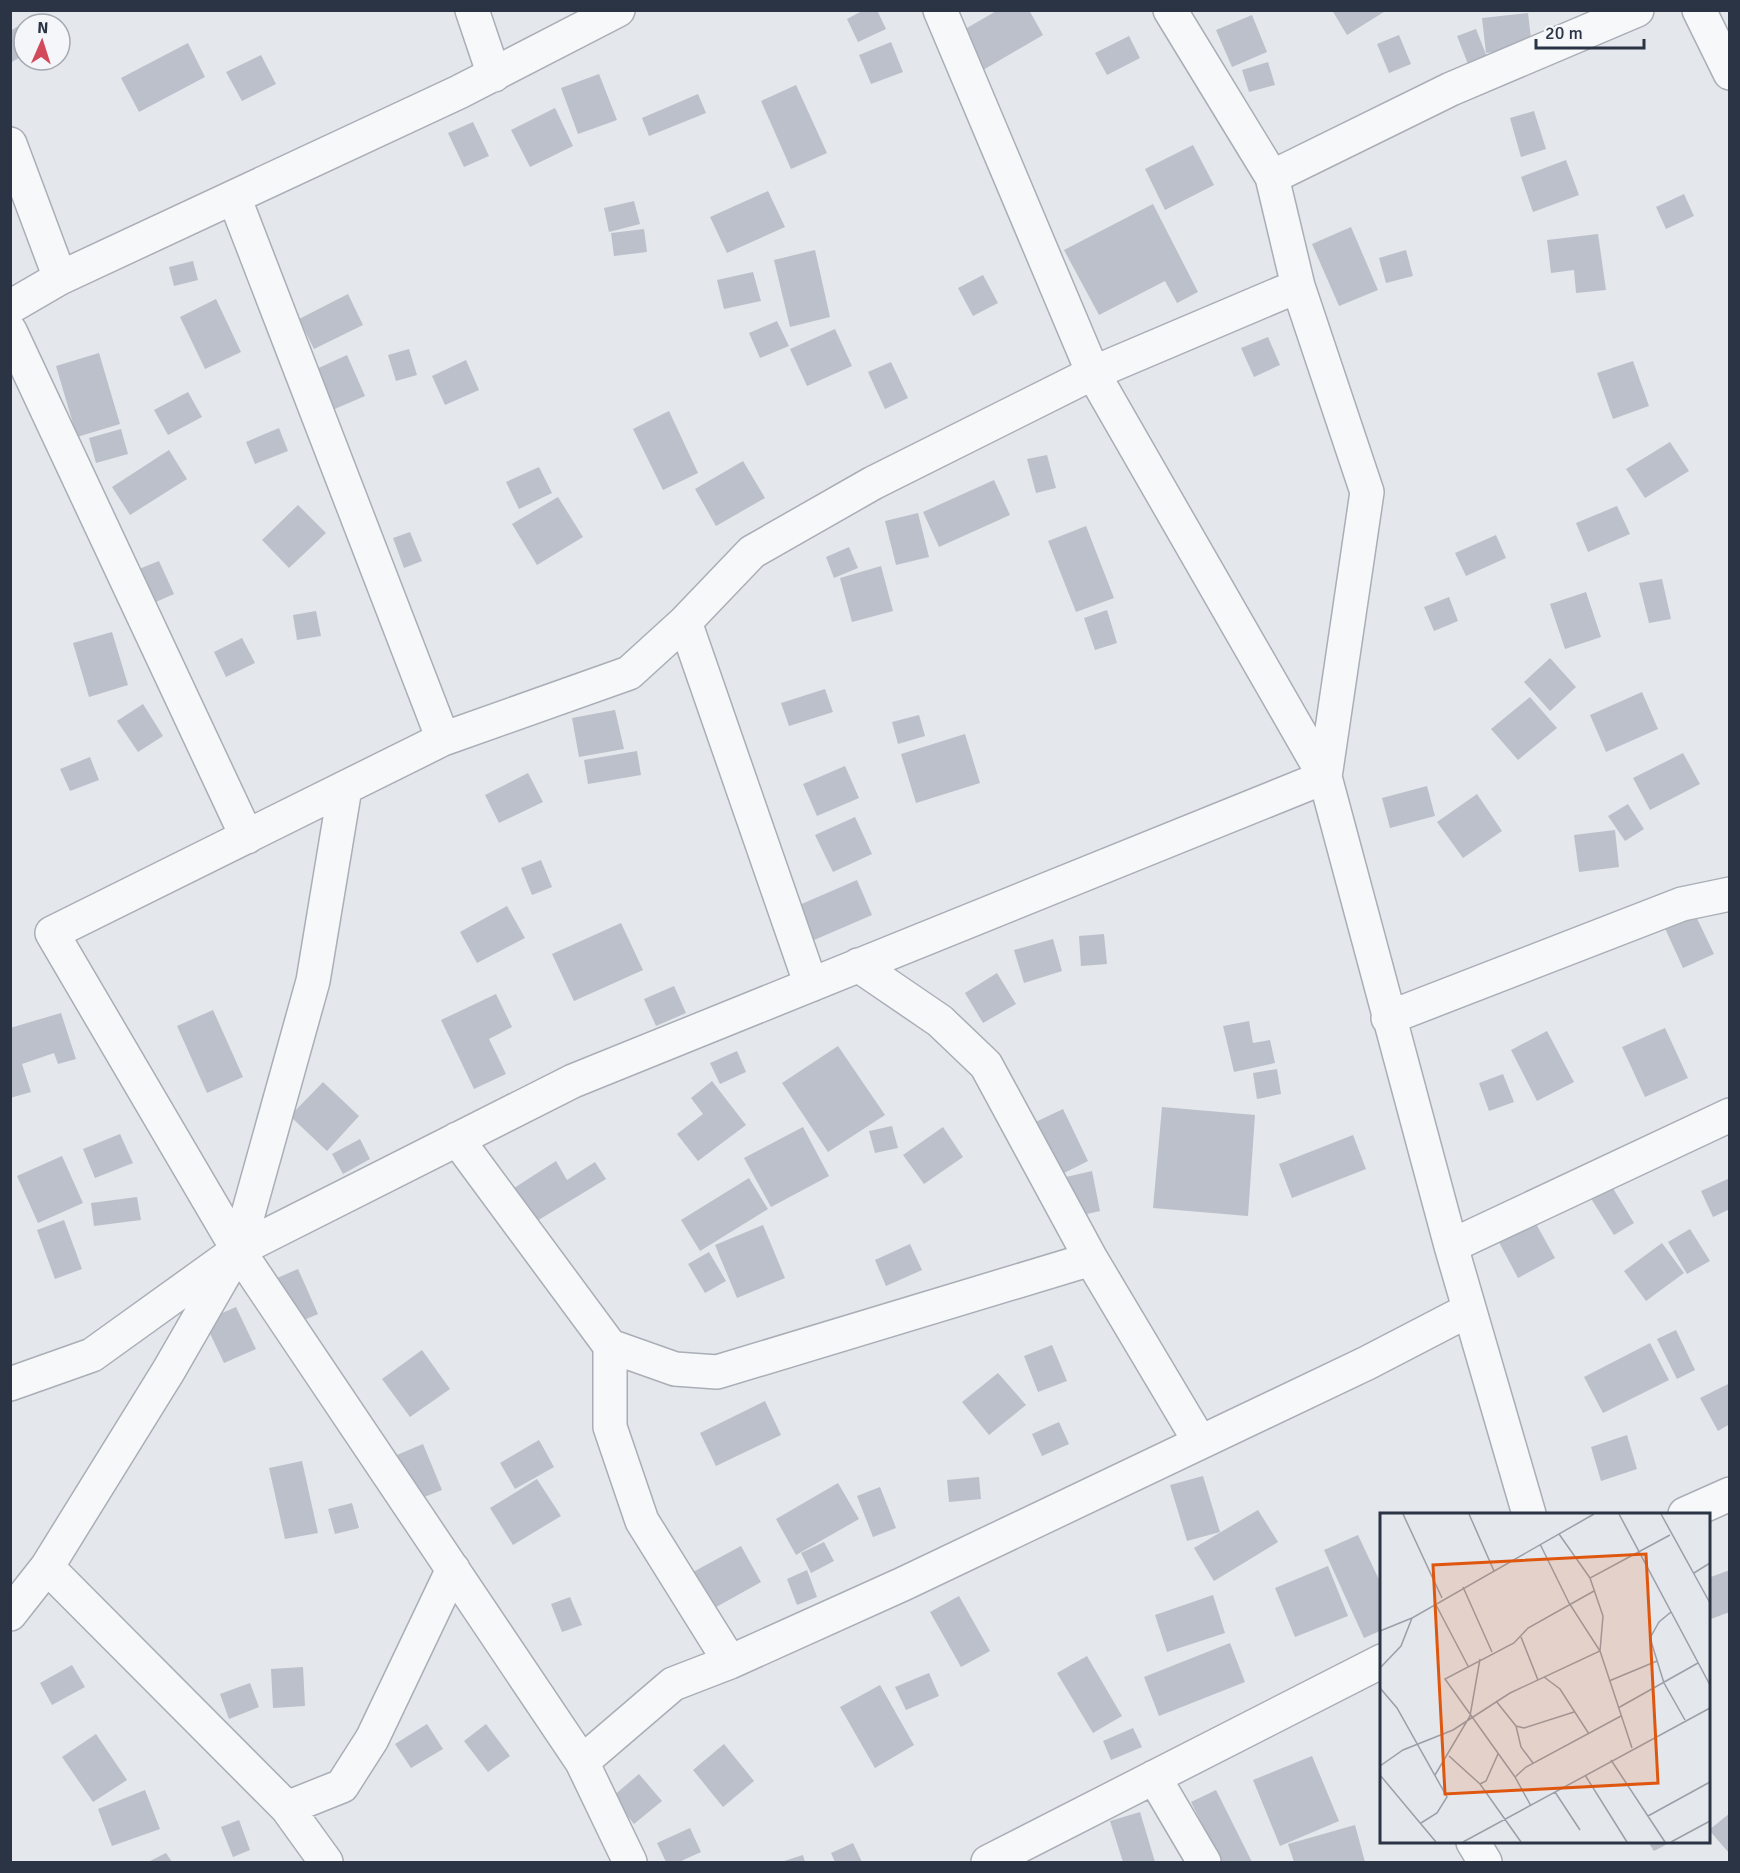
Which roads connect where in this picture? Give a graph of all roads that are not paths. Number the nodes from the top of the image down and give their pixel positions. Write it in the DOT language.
graph roads {
  1 [pos="472,10"];
  2 [pos="618,10"];
  3 [pos="940,10"];
  4 [pos="1170,10"];
  5 [pos="1637,10"];
  6 [pos="1699,10"];
  7 [pos="1730,73"];
  8 [pos="494,75"];
  9 [pos="10,144"];
  10 [pos="1272,177"];
  11 [pos="234,197"];
  12 [pos="60,278"];
  13 [pos="1298,286"];
  14 [pos="10,308"];
  15 [pos="10,331"];
  16 [pos="1094,373"];
  17 [pos="685,622"];
  18 [pos="443,739"];
  19 [pos="1325,777"];
  20 [pos="345,788"];
  21 [pos="247,837"];
  22 [pos="1730,894"];
  23 [pos="858,966"];
  24 [pos="811,984"];
  25 [pos="1389,1018"];
  26 [pos="1730,1115"];
  27 [pos="457,1139"];
  28 [pos="1451,1246"];
  29 [pos="238,1250"];
  30 [pos="1091,1259"];
  31 [pos="1469,1310"];
  32 [pos="610,1346"];
  33 [pos="10,1384"];
  34 [pos="1200,1442"];
  35 [pos="1730,1494"];
  36 [pos="1528,1513"];
  37 [pos="1689,1513"];
  38 [pos="47,1567"];
  39 [pos="453,1569"];
  40 [pos="10,1614"];
  41 [pos="730,1662"];
  42 [pos="1378,1672"];
  43 [pos="582,1762"];
  44 [pos="1154,1778"];
  45 [pos="287,1808"];
  46 [pos="1474,1843"];
  47 [pos="326,1863"];
  48 [pos="630,1863"];
  49 [pos="988,1863"];
  50 [pos="1204,1863"];
  51 [pos="1485,1863"];
  1 -- 8 [label="street"];
  2 -- 8 [label="street"];
  3 -- 16 [label="street"];
  4 -- 10 [label="street"];
  5 -- 10 [label="street"];
  6 -- 7 [label="street"];
  8 -- 11 [label="street"];
  9 -- 12 [label="street"];
  10 -- 13 [label="street"];
  11 -- 12 [label="street"];
  11 -- 18 [label="street"];
  12 -- 14 [label="street"];
  13 -- 16 [label="street"];
  13 -- 19 [label="street"];
  15 -- 21 [label="street"];
  16 -- 17 [label="street"];
  16 -- 19 [label="street"];
  17 -- 18 [label="street"];
  17 -- 24 [label="street"];
  18 -- 20 [label="street"];
  19 -- 23 [label="street"];
  19 -- 25 [label="street"];
  20 -- 21 [label="street"];
  20 -- 29 [label="street"];
  21 -- 29 [label="street"];
  22 -- 25 [label="street"];
  23 -- 24 [label="street"];
  23 -- 30 [label="street"];
  24 -- 27 [label="street"];
  25 -- 28 [label="street"];
  26 -- 28 [label="street"];
  27 -- 29 [label="street"];
  27 -- 32 [label="street"];
  28 -- 31 [label="street"];
  29 -- 33 [label="street"];
  29 -- 38 [label="street"];
  29 -- 39 [label="street"];
  30 -- 32 [label="street"];
  30 -- 34 [label="street"];
  31 -- 34 [label="street"];
  31 -- 36 [label="street"];
  32 -- 41 [label="street"];
  34 -- 41 [label="street"];
  35 -- 37 [label="street"];
  38 -- 40 [label="street"];
  38 -- 45 [label="street"];
  39 -- 43 [label="street"];
  39 -- 45 [label="street"];
  41 -- 43 [label="street"];
  42 -- 44 [label="street"];
  43 -- 48 [label="street"];
  44 -- 49 [label="street"];
  44 -- 50 [label="street"];
  45 -- 47 [label="street"];
  46 -- 51 [label="street"];
}
